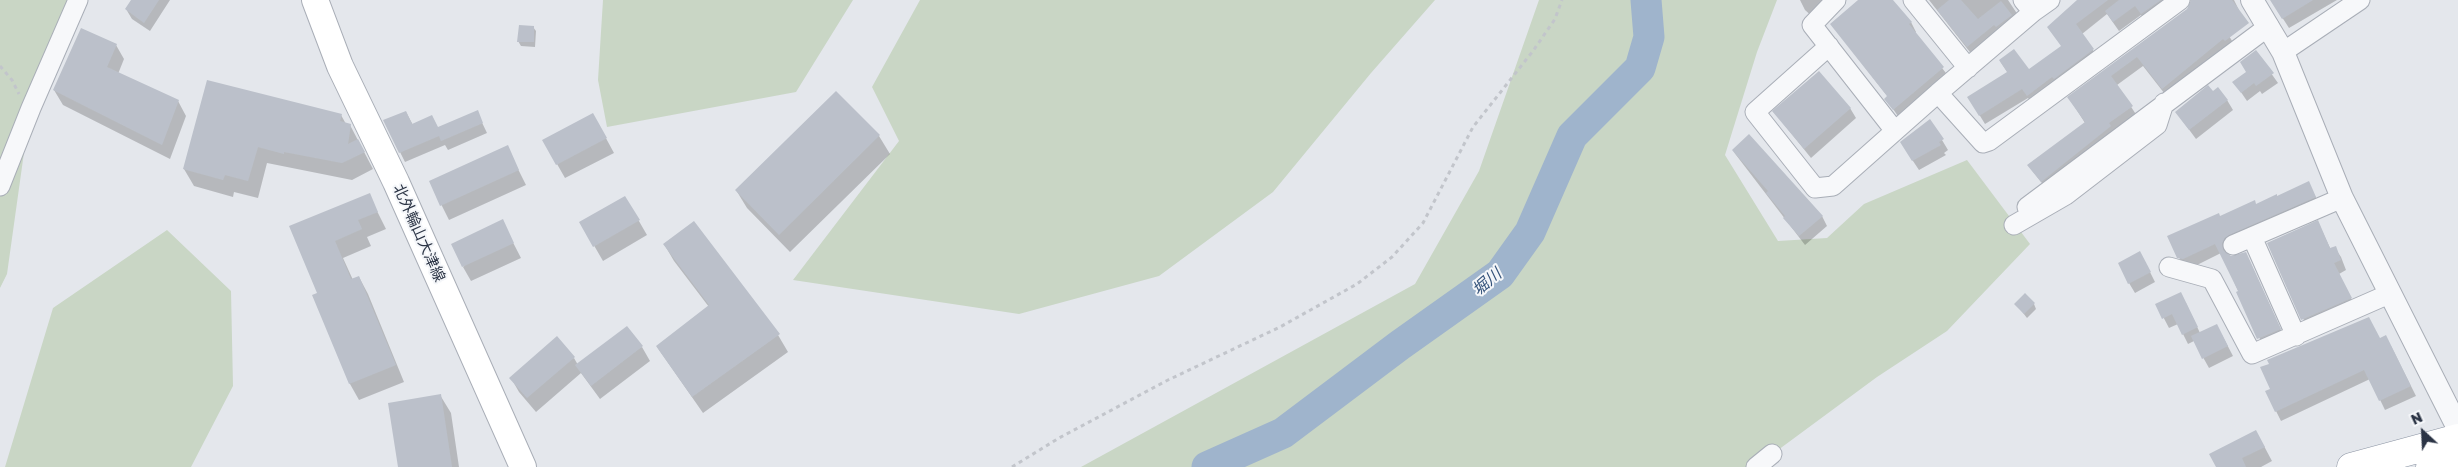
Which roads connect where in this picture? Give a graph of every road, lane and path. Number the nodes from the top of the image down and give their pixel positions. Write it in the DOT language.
graph roads {
  1 [pos="78,0"];
  2 [pos="315,0"];
  3 [pos="1562,0"];
  4 [pos="1836,0"];
  5 [pos="1913,0"];
  6 [pos="2050,0"];
  7 [pos="2180,0"];
  8 [pos="2252,0"];
  9 [pos="2360,0"];
  10 [pos="2028,6"];
  11 [pos="2269,26"];
  12 [pos="1828,46"];
  13 [pos="2283,52"];
  14 [pos="0,66"];
  15 [pos="1968,68"];
  16 [pos="1938,93"];
  17 [pos="2164,103"];
  18 [pos="31,108"];
  19 [pos="1895,131"];
  20 [pos="0,186"];
  21 [pos="2342,198"];
  22 [pos="2027,207"];
  23 [pos="2014,225"];
  24 [pos="2252,237"];
  25 [pos="2233,244"];
  26 [pos="2169,267"];
  27 [pos="2389,294"];
  28 [pos="2296,336"];
  29 [pos="2458,428"];
  30 [pos="2458,438"];
  31 [pos="1772,454"];
  32 [pos="2458,460"];
  33 [pos="523,467"];
  34 [pos="1012,467"];
  35 [pos="1756,467"];
  36 [pos="2351,467"];
  37 [pos="2430,467"];
  1 -- 18 [label="street"];
  2 -- 33 [label="main road, 北外輪山大津線"];
  3 -- 34 [label="path"];
  4 -- 12 [label="street"];
  5 -- 15 [label="street"];
  6 -- 10 [label="street"];
  7 -- 16 [label="street"];
  8 -- 11 [label="street"];
  9 -- 13 [label="street"];
  10 -- 15 [label="street"];
  11 -- 13 [label="street"];
  11 -- 17 [label="street"];
  12 -- 19 [label="street"];
  12 -- 19 [label="street"];
  13 -- 21 [label="street"];
  14 -- 18 [label="path"];
  15 -- 16 [label="street"];
  16 -- 19 [label="street"];
  17 -- 22 [label="street"];
  17 -- 23 [label="street"];
  18 -- 20 [label="street"];
  21 -- 24 [label="street"];
  21 -- 27 [label="street"];
  24 -- 25 [label="street"];
  24 -- 28 [label="street"];
  26 -- 28 [label="street"];
  27 -- 28 [label="street"];
  27 -- 29 [label="street"];
  30 -- 36 [label="highway"];
  31 -- 35 [label="street"];
  32 -- 37 [label="highway"];
}
